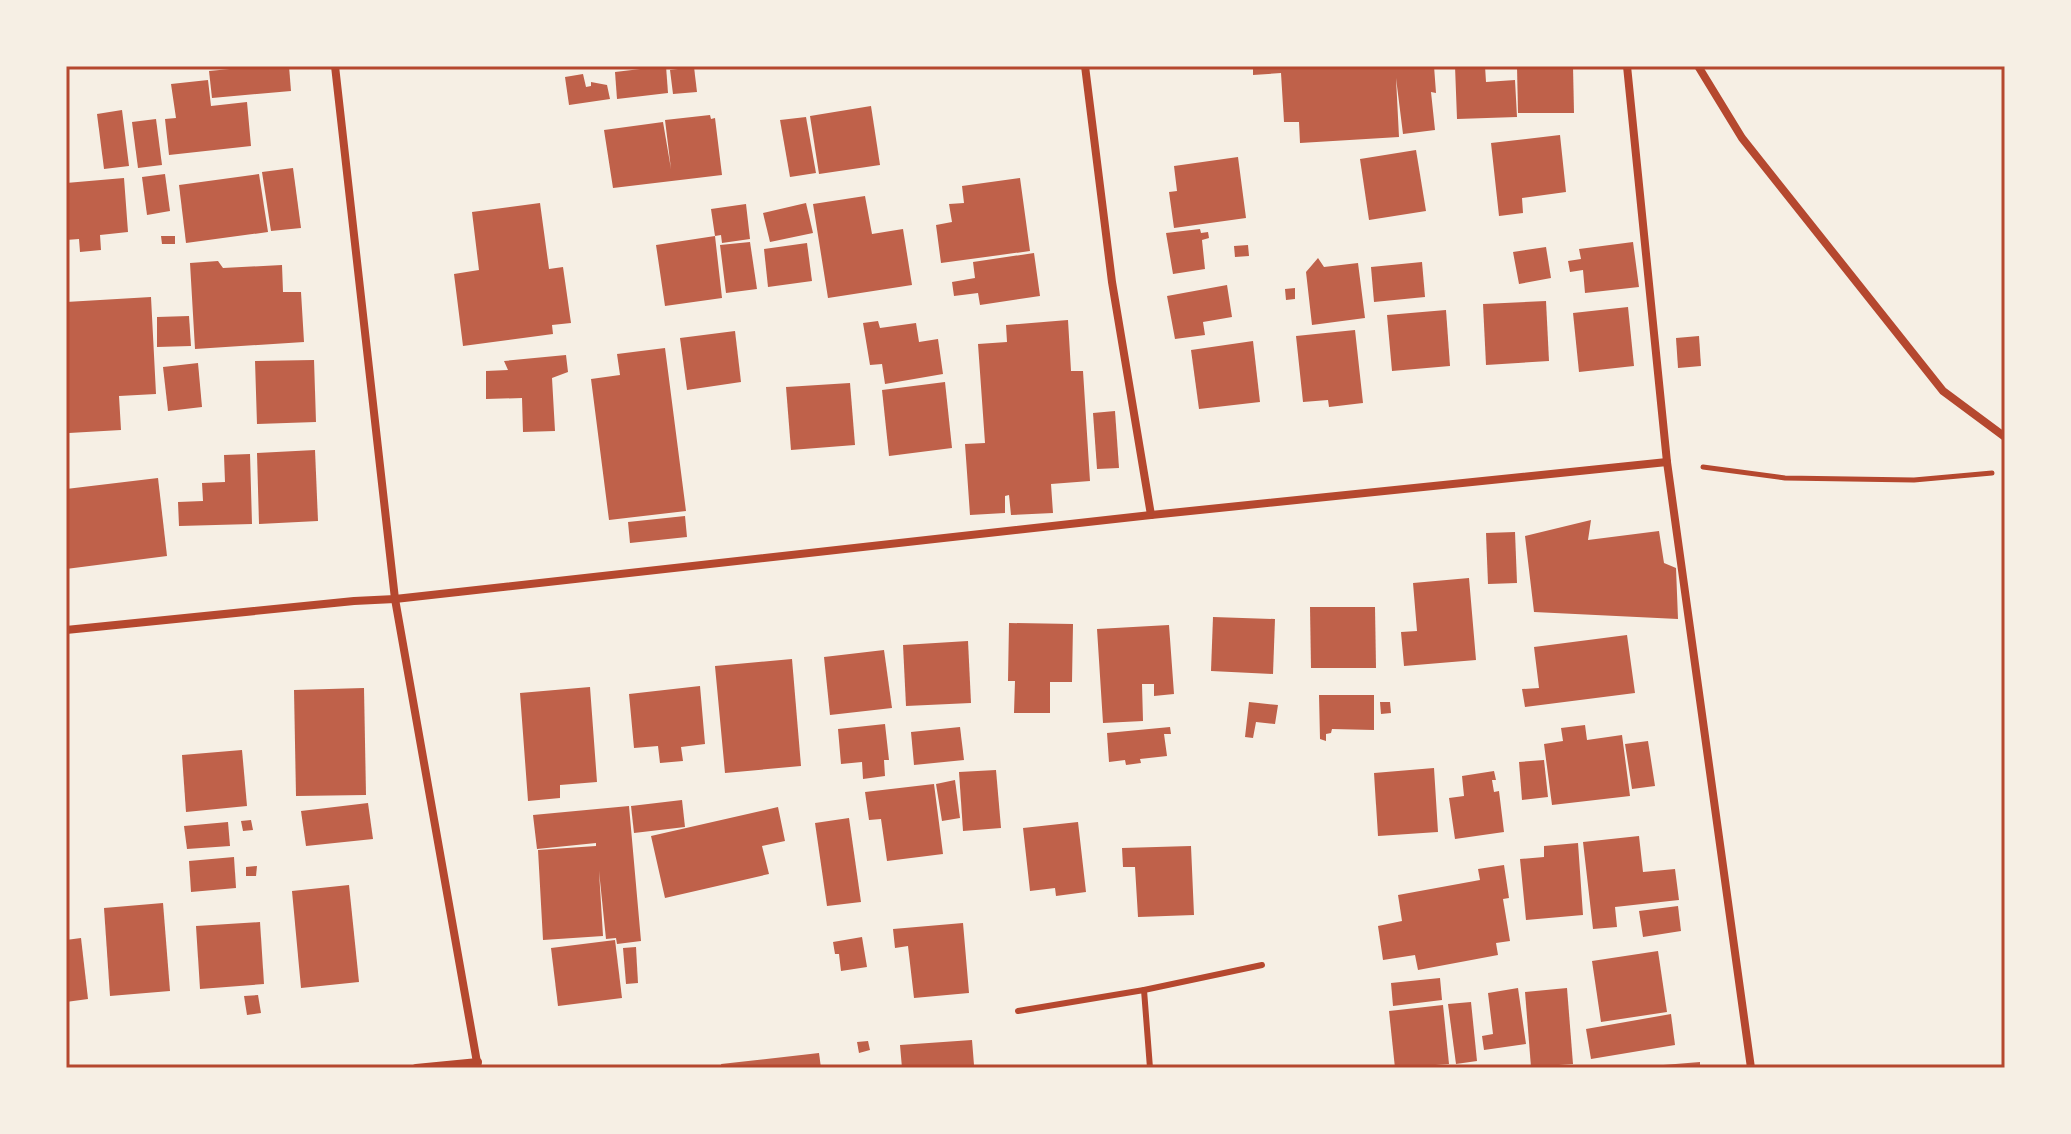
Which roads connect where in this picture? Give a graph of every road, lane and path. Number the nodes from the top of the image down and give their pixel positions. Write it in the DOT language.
graph roads {
  1 [pos="335,66"];
  2 [pos="1085,66"];
  3 [pos="1627,66"];
  4 [pos="1698,66"];
  5 [pos="2005,437"];
  6 [pos="1667,462"];
  7 [pos="2005,472"];
  8 [pos="1151,515"];
  9 [pos="395,599"];
  10 [pos="66,630"];
  11 [pos="1262,965"];
  12 [pos="1144,990"];
  13 [pos="1018,1011"];
  14 [pos="478,1065"];
  15 [pos="416,1068"];
  16 [pos="1150,1068"];
  17 [pos="1751,1068"];
  1 -- 9 [label="street"];
  2 -- 8 [label="street"];
  3 -- 6 [label="street"];
  4 -- 5 [label="street"];
  6 -- 7 [label="path"];
  6 -- 8 [label="street"];
  6 -- 17 [label="street"];
  8 -- 9 [label="street"];
  9 -- 10 [label="street"];
  9 -- 14 [label="street"];
  11 -- 12 [label="lane"];
  12 -- 13 [label="lane"];
  12 -- 16 [label="lane"];
  14 -- 15 [label="street"];
}
